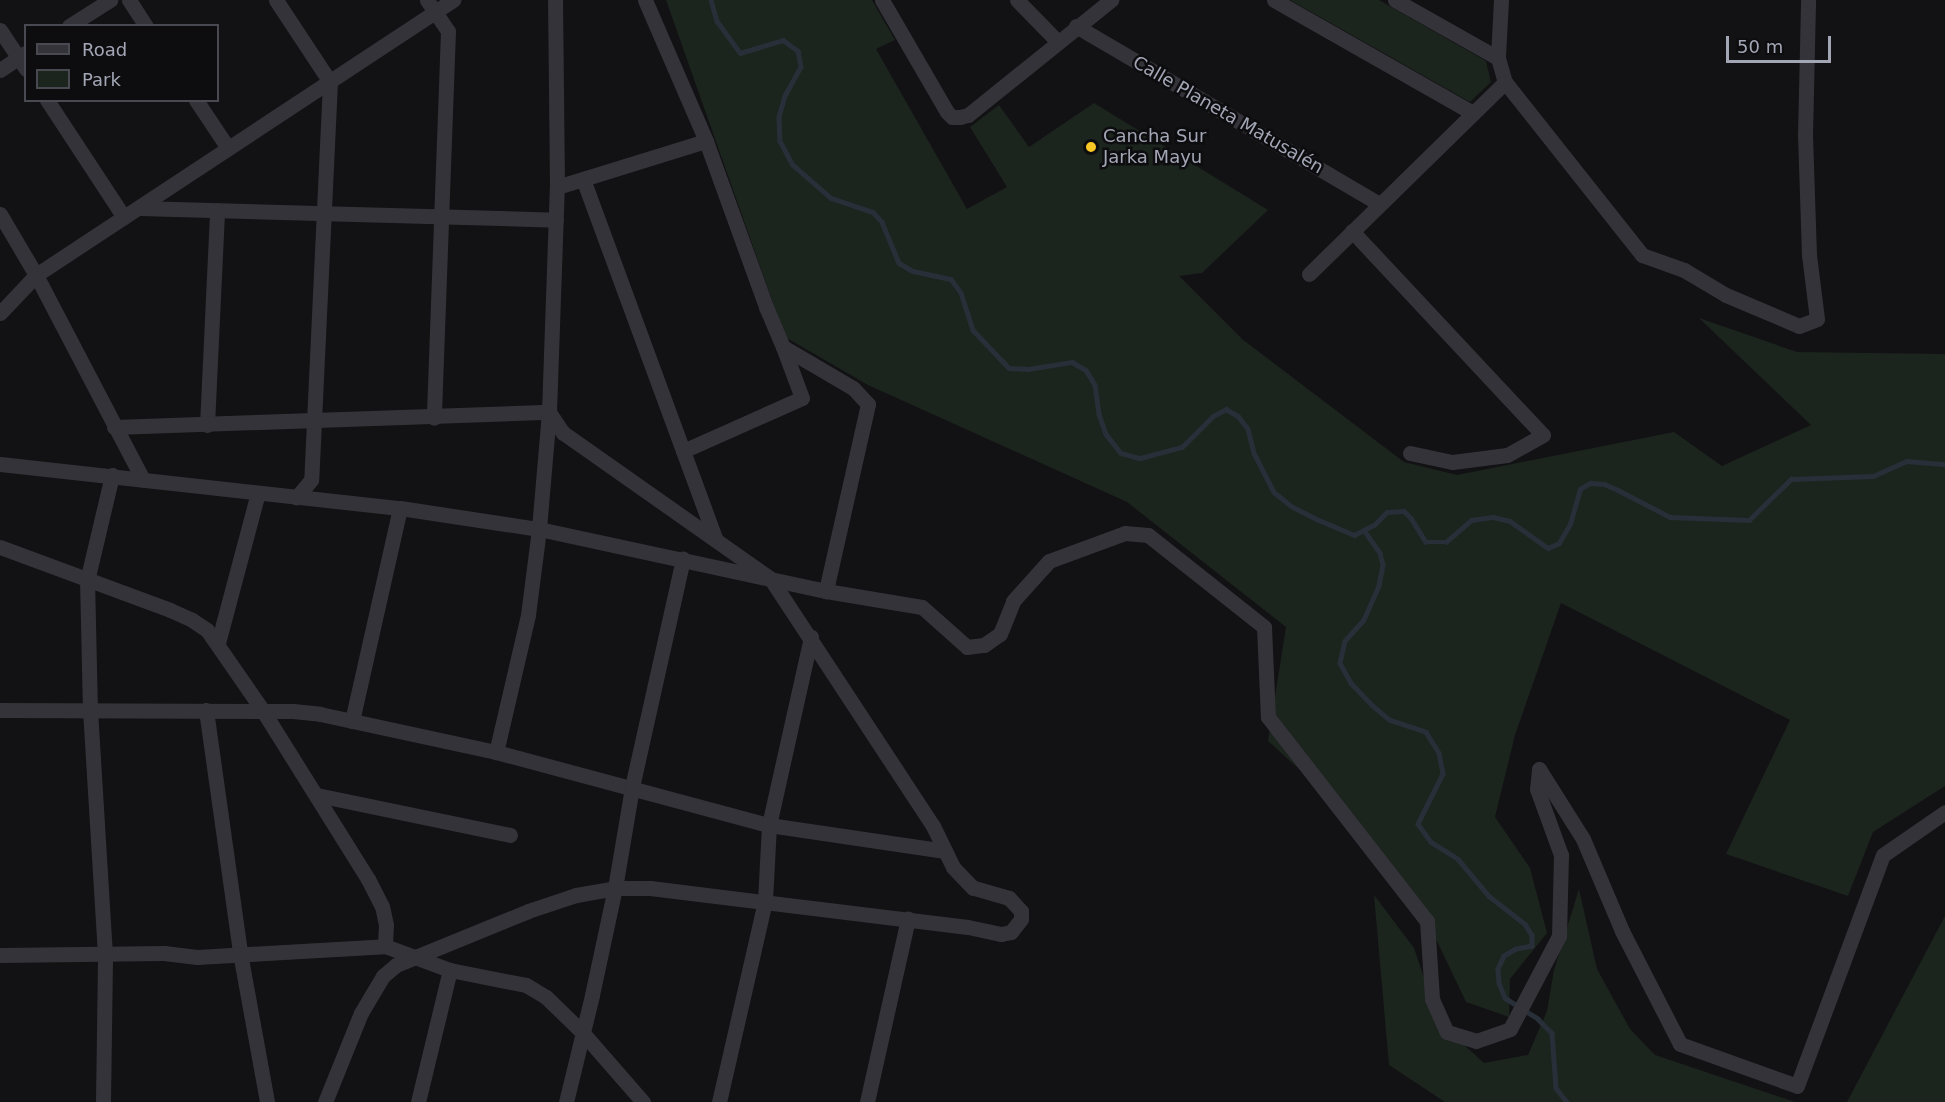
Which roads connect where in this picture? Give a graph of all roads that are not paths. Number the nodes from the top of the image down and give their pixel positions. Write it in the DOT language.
graph roads {
  1 [pos="110,0"];
  2 [pos="129,0"];
  3 [pos="276,0"];
  4 [pos="453,0"];
  5 [pos="555,0"];
  6 [pos="645,0"];
  7 [pos="882,0"];
  8 [pos="1017,0"];
  9 [pos="1111,0"];
  10 [pos="1274,0"];
  11 [pos="1395,0"];
  12 [pos="1501,0"];
  13 [pos="1808,0"];
  14 [pos="431,6"];
  15 [pos="72,24"];
  16 [pos="145,24"];
  17 [pos="1076,26"];
  18 [pos="0,30"];
  19 [pos="1057,41"];
  20 [pos="1498,58"];
  21 [pos="23,60"];
  22 [pos="0,70"];
  23 [pos="330,82"];
  24 [pos="1505,82"];
  25 [pos="48,102"];
  26 [pos="197,102"];
  27 [pos="1473,113"];
  28 [pos="706,141"];
  29 [pos="228,148"];
  30 [pos="583,179"];
  31 [pos="557,187"];
  32 [pos="1379,204"];
  33 [pos="139,208"];
  34 [pos="217,210"];
  35 [pos="326,213"];
  36 [pos="0,214"];
  37 [pos="443,217"];
  38 [pos="124,218"];
  39 [pos="556,220"];
  40 [pos="1352,231"];
  41 [pos="36,274"];
  42 [pos="1309,274"];
  43 [pos="0,313"];
  44 [pos="783,347"];
  45 [pos="549,412"];
  46 [pos="435,417"];
  47 [pos="316,419"];
  48 [pos="207,425"];
  49 [pos="114,427"];
  50 [pos="683,451"];
  51 [pos="1410,453"];
  52 [pos="0,464"];
  53 [pos="112,475"];
  54 [pos="143,480"];
  55 [pos="258,493"];
  56 [pos="296,498"];
  57 [pos="400,508"];
  58 [pos="539,529"];
  59 [pos="715,538"];
  60 [pos="0,547"];
  61 [pos="683,558"];
  62 [pos="771,579"];
  63 [pos="87,581"];
  64 [pos="826,591"];
  65 [pos="811,637"];
  66 [pos="218,643"];
  67 [pos="0,710"];
  68 [pos="206,710"];
  69 [pos="90,711"];
  70 [pos="263,711"];
  71 [pos="352,721"];
  72 [pos="496,752"];
  73 [pos="632,787"];
  74 [pos="317,795"];
  75 [pos="1945,812"];
  76 [pos="769,825"];
  77 [pos="510,836"];
  78 [pos="945,851"];
  79 [pos="615,888"];
  80 [pos="765,901"];
  81 [pos="908,919"];
  82 [pos="385,946"];
  83 [pos="240,953"];
  84 [pos="0,955"];
  85 [pos="105,955"];
  86 [pos="411,957"];
  87 [pos="450,970"];
  88 [pos="582,1032"];
  89 [pos="103,1102"];
  90 [pos="267,1102"];
  91 [pos="325,1102"];
  92 [pos="418,1102"];
  93 [pos="566,1102"];
  94 [pos="643,1102"];
  95 [pos="719,1102"];
  96 [pos="867,1102"];
  1 -- 15 [label="street"];
  2 -- 16 [label="street"];
  3 -- 23 [label="street"];
  4 -- 14 [label="street"];
  5 -- 31 [label="street"];
  6 -- 28 [label="street"];
  7 -- 19 [label="street"];
  8 -- 19 [label="street"];
  9 -- 17 [label="street"];
  10 -- 27 [label="street"];
  11 -- 20 [label="street"];
  12 -- 20 [label="street"];
  13 -- 24 [label="street"];
  14 -- 23 [label="street"];
  14 -- 37 [label="street"];
  17 -- 19 [label="street"];
  17 -- 32 [label="street, Calle Planeta Matusalén"];
  18 -- 21 [label="street"];
  20 -- 24 [label="street"];
  21 -- 22 [label="street"];
  23 -- 29 [label="street"];
  23 -- 35 [label="street"];
  24 -- 27 [label="street"];
  25 -- 38 [label="street"];
  26 -- 29 [label="street"];
  27 -- 32 [label="street"];
  28 -- 30 [label="street"];
  28 -- 44 [label="street"];
  29 -- 33 [label="street"];
  30 -- 31 [label="street"];
  30 -- 50 [label="street"];
  31 -- 39 [label="street"];
  32 -- 40 [label="street"];
  33 -- 34 [label="street"];
  33 -- 38 [label="street"];
  34 -- 35 [label="street"];
  34 -- 48 [label="street"];
  35 -- 37 [label="street"];
  35 -- 47 [label="street"];
  36 -- 41 [label="street"];
  37 -- 39 [label="street"];
  37 -- 46 [label="street"];
  38 -- 41 [label="street"];
  39 -- 45 [label="street"];
  40 -- 42 [label="street"];
  40 -- 51 [label="street"];
  41 -- 43 [label="street"];
  41 -- 49 [label="street"];
  44 -- 50 [label="street"];
  44 -- 64 [label="street"];
  45 -- 46 [label="street"];
  45 -- 58 [label="street"];
  45 -- 59 [label="street"];
  46 -- 47 [label="street"];
  47 -- 48 [label="street"];
  47 -- 56 [label="street"];
  48 -- 49 [label="street"];
  49 -- 54 [label="street"];
  50 -- 59 [label="street"];
  52 -- 53 [label="street"];
  53 -- 54 [label="street"];
  53 -- 63 [label="street"];
  54 -- 55 [label="street"];
  55 -- 56 [label="street"];
  55 -- 66 [label="street"];
  56 -- 57 [label="street"];
  57 -- 58 [label="street"];
  57 -- 71 [label="street"];
  58 -- 61 [label="street"];
  58 -- 72 [label="street"];
  59 -- 62 [label="street"];
  60 -- 63 [label="street"];
  61 -- 62 [label="street"];
  61 -- 73 [label="street"];
  62 -- 64 [label="street"];
  62 -- 65 [label="street"];
  63 -- 66 [label="street"];
  63 -- 69 [label="street"];
  64 -- 75 [label="street"];
  65 -- 76 [label="street"];
  65 -- 78 [label="street"];
  66 -- 70 [label="street"];
  67 -- 69 [label="street"];
  68 -- 69 [label="street"];
  68 -- 70 [label="street"];
  68 -- 83 [label="street"];
  69 -- 85 [label="street"];
  70 -- 71 [label="street"];
  70 -- 74 [label="street"];
  71 -- 72 [label="street"];
  72 -- 73 [label="street"];
  73 -- 76 [label="street"];
  73 -- 79 [label="street"];
  74 -- 77 [label="street"];
  74 -- 82 [label="street"];
  76 -- 78 [label="street"];
  76 -- 80 [label="street"];
  78 -- 81 [label="street"];
  79 -- 80 [label="street"];
  79 -- 86 [label="street"];
  79 -- 88 [label="street"];
  80 -- 81 [label="street"];
  80 -- 95 [label="street"];
  81 -- 96 [label="street"];
  82 -- 83 [label="street"];
  82 -- 86 [label="street"];
  83 -- 85 [label="street"];
  83 -- 90 [label="street"];
  84 -- 85 [label="street"];
  85 -- 89 [label="street"];
  86 -- 87 [label="street"];
  86 -- 91 [label="street"];
  87 -- 88 [label="street"];
  87 -- 92 [label="street"];
  88 -- 93 [label="street"];
  88 -- 94 [label="street"];
}
